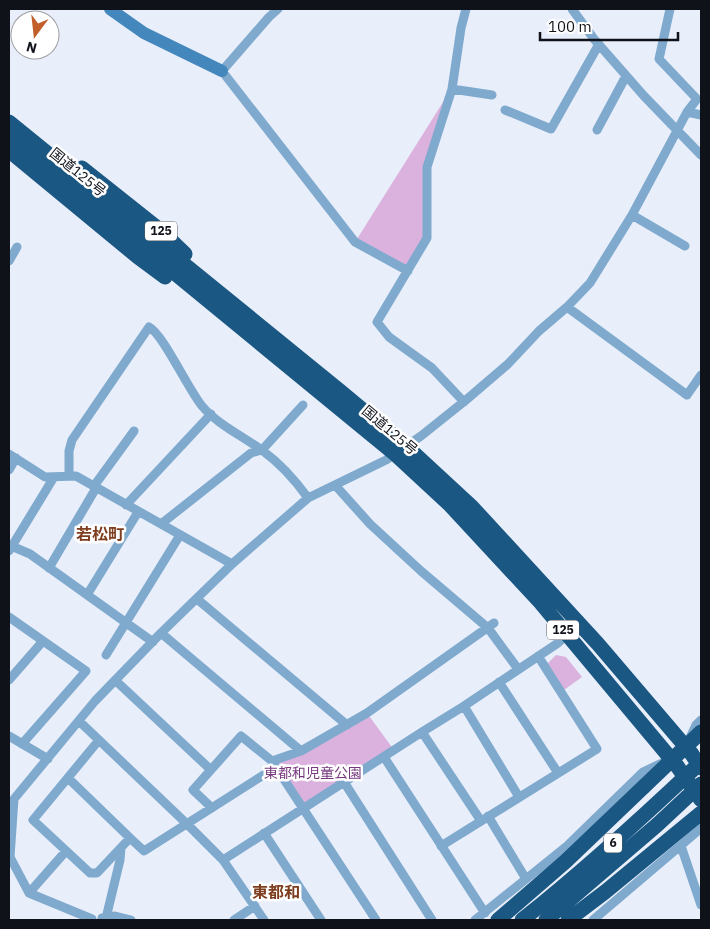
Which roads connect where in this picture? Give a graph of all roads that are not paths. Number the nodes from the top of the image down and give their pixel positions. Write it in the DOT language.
graph roads {
  1 [pos="110,9"];
  2 [pos="278,9"];
  3 [pos="466,9"];
  4 [pos="572,9"];
  5 [pos="670,9"];
  6 [pos="599,44"];
  7 [pos="222,71"];
  8 [pos="626,76"];
  9 [pos="452,89"];
  10 [pos="492,95"];
  11 [pos="9,109"];
  12 [pos="504,110"];
  13 [pos="688,112"];
  14 [pos="701,115"];
  15 [pos="9,122"];
  16 [pos="597,130"];
  17 [pos="677,130"];
  18 [pos="9,136"];
  19 [pos="19,145"];
  20 [pos="701,155"];
  21 [pos="632,215"];
  22 [pos="685,246"];
  23 [pos="17,247"];
  24 [pos="9,261"];
  25 [pos="408,271"];
  26 [pos="567,307"];
  27 [pos="305,364"];
  28 [pos="701,375"];
  29 [pos="464,402"];
  30 [pos="303,405"];
  31 [pos="211,414"];
  32 [pos="134,431"];
  33 [pos="262,450"];
  34 [pos="400,450"];
  35 [pos="12,456"];
  36 [pos="9,470"];
  37 [pos="69,476"];
  38 [pos="54,477"];
  39 [pos="335,485"];
  40 [pos="95,487"];
  41 [pos="308,498"];
  42 [pos="126,505"];
  43 [pos="138,512"];
  44 [pos="160,524"];
  45 [pos="180,535"];
  46 [pos="10,547"];
  47 [pos="232,564"];
  48 [pos="49,568"];
  49 [pos="87,595"];
  50 [pos="196,599"];
  51 [pos="9,617"];
  52 [pos="126,623"];
  53 [pos="580,623"];
  54 [pos="491,625"];
  55 [pos="161,632"];
  56 [pos="567,635"];
  57 [pos="43,641"];
  58 [pos="152,642"];
  59 [pos="106,655"];
  60 [pos="538,656"];
  61 [pos="518,669"];
  62 [pos="9,680"];
  63 [pos="115,680"];
  64 [pos="499,682"];
  65 [pos="464,706"];
  66 [pos="701,720"];
  67 [pos="79,721"];
  68 [pos="347,725"];
  69 [pos="422,732"];
  70 [pos="701,732"];
  71 [pos="9,736"];
  72 [pos="99,740"];
  73 [pos="22,744"];
  74 [pos="302,751"];
  75 [pos="693,754"];
  76 [pos="384,756"];
  77 [pos="48,759"];
  78 [pos="674,763"];
  79 [pos="274,764"];
  80 [pos="701,768"];
  81 [pos="211,770"];
  82 [pos="558,773"];
  83 [pos="68,778"];
  84 [pos="344,782"];
  85 [pos="701,784"];
  86 [pos="519,797"];
  87 [pos="11,798"];
  88 [pos="701,800"];
  89 [pos="212,808"];
  90 [pos="303,808"];
  91 [pos="701,813"];
  92 [pos="484,819"];
  93 [pos="187,824"];
  94 [pos="701,826"];
  95 [pos="264,833"];
  96 [pos="130,838"];
  97 [pos="441,846"];
  98 [pos="681,846"];
  99 [pos="121,848"];
  100 [pos="66,851"];
  101 [pos="223,860"];
  102 [pos="526,879"];
  103 [pos="28,893"];
  104 [pos="701,905"];
  105 [pos="255,906"];
  106 [pos="485,913"];
  107 [pos="106,918"];
  108 [pos="92,919"];
  109 [pos="132,920"];
  110 [pos="234,920"];
  111 [pos="264,920"];
  112 [pos="320,920"];
  113 [pos="376,920"];
  114 [pos="432,920"];
  115 [pos="475,920"];
  116 [pos="498,920"];
  117 [pos="522,920"];
  118 [pos="546,920"];
  119 [pos="568,920"];
  120 [pos="593,920"];
  1 -- 7 [label="street"];
  2 -- 7 [label="street"];
  3 -- 9 [label="street"];
  4 -- 6 [label="street"];
  5 -- 13 [label="street"];
  6 -- 8 [label="street"];
  6 -- 12 [label="street"];
  7 -- 25 [label="street"];
  8 -- 16 [label="street"];
  8 -- 17 [label="street"];
  9 -- 10 [label="street"];
  9 -- 25 [label="street"];
  11 -- 27 [label="highway, 125"];
  13 -- 14 [label="street"];
  13 -- 17 [label="street"];
  15 -- 19 [label="highway, 国道125号 / 125"];
  17 -- 20 [label="street"];
  17 -- 21 [label="street"];
  18 -- 19 [label="highway, 国道125号 / 125"];
  19 -- 27 [label="highway, 国道125号 / 125"];
  19 -- 34 [label="highway, 国道125号 / 125"];
  21 -- 22 [label="street"];
  21 -- 26 [label="street"];
  23 -- 24 [label="street"];
  25 -- 29 [label="street"];
  26 -- 28 [label="street"];
  26 -- 29 [label="street"];
  27 -- 34 [label="highway, 国道125号 / 125"];
  29 -- 34 [label="street"];
  30 -- 33 [label="street"];
  31 -- 33 [label="street"];
  31 -- 37 [label="street"];
  31 -- 42 [label="street"];
  32 -- 40 [label="street"];
  33 -- 41 [label="street"];
  33 -- 44 [label="street"];
  34 -- 39 [label="street"];
  34 -- 53 [label="highway, 国道125号 / 125"];
  34 -- 56 [label="highway, 国道125号 / 125"];
  35 -- 36 [label="street"];
  35 -- 38 [label="street"];
  37 -- 38 [label="street"];
  37 -- 40 [label="street"];
  38 -- 46 [label="street"];
  39 -- 41 [label="street"];
  39 -- 54 [label="street"];
  40 -- 42 [label="street"];
  40 -- 48 [label="street"];
  41 -- 47 [label="street"];
  42 -- 43 [label="street"];
  43 -- 44 [label="street"];
  43 -- 49 [label="street"];
  44 -- 45 [label="street"];
  45 -- 47 [label="street"];
  45 -- 52 [label="street"];
  46 -- 48 [label="street"];
  47 -- 50 [label="street"];
  48 -- 49 [label="street"];
  49 -- 52 [label="street"];
  50 -- 55 [label="street"];
  50 -- 68 [label="street"];
  51 -- 57 [label="street"];
  52 -- 58 [label="street"];
  52 -- 59 [label="street"];
  53 -- 56 [label="street"];
  53 -- 75 [label="highway, 国道125号 / 125"];
  54 -- 61 [label="street"];
  54 -- 68 [label="street"];
  55 -- 58 [label="street"];
  55 -- 74 [label="street"];
  56 -- 60 [label="street"];
  56 -- 78 [label="highway, 国道125号 / 125"];
  57 -- 62 [label="street"];
  57 -- 73 [label="street"];
  58 -- 63 [label="street"];
  60 -- 61 [label="street"];
  60 -- 82 [label="street"];
  61 -- 64 [label="street"];
  63 -- 67 [label="street"];
  63 -- 81 [label="street"];
  64 -- 65 [label="street"];
  64 -- 82 [label="street"];
  65 -- 69 [label="street"];
  65 -- 86 [label="street"];
  66 -- 75 [label="street"];
  67 -- 72 [label="street"];
  67 -- 77 [label="street"];
  68 -- 74 [label="street"];
  69 -- 76 [label="street"];
  69 -- 92 [label="street"];
  70 -- 75 [label="highway"];
  71 -- 73 [label="street"];
  72 -- 83 [label="street"];
  72 -- 93 [label="street"];
  73 -- 77 [label="street"];
  74 -- 79 [label="street"];
  75 -- 78 [label="highway"];
  75 -- 80 [label="highway, 国道125号 / 125, bridge"];
  75 -- 117 [label="highway, 6"];
  76 -- 84 [label="street"];
  76 -- 97 [label="street"];
  77 -- 87 [label="street"];
  78 -- 88 [label="highway, 国道125号 / 125, bridge"];
  78 -- 102 [label="street"];
  78 -- 116 [label="highway"];
  79 -- 81 [label="street"];
  79 -- 89 [label="street"];
  79 -- 90 [label="street"];
  81 -- 89 [label="street"];
  82 -- 86 [label="street"];
  83 -- 96 [label="street"];
  83 -- 100 [label="street"];
  84 -- 90 [label="street"];
  84 -- 114 [label="street"];
  85 -- 118 [label="highway, 6"];
  86 -- 92 [label="street"];
  87 -- 103 [label="street"];
  89 -- 93 [label="street"];
  90 -- 95 [label="street"];
  90 -- 113 [label="street"];
  91 -- 119 [label="highway"];
  92 -- 97 [label="street"];
  92 -- 102 [label="street"];
  93 -- 96 [label="street"];
  93 -- 101 [label="street"];
  94 -- 98 [label="street"];
  95 -- 101 [label="street"];
  95 -- 112 [label="street"];
  96 -- 99 [label="street"];
  97 -- 106 [label="street"];
  98 -- 104 [label="street"];
  98 -- 120 [label="street"];
  99 -- 100 [label="street"];
  99 -- 107 [label="street"];
  100 -- 103 [label="street"];
  101 -- 105 [label="street"];
  102 -- 106 [label="street"];
  103 -- 108 [label="street"];
  105 -- 110 [label="street"];
  105 -- 111 [label="street"];
  106 -- 115 [label="street"];
  107 -- 108 [label="street"];
  107 -- 109 [label="street"];
}
